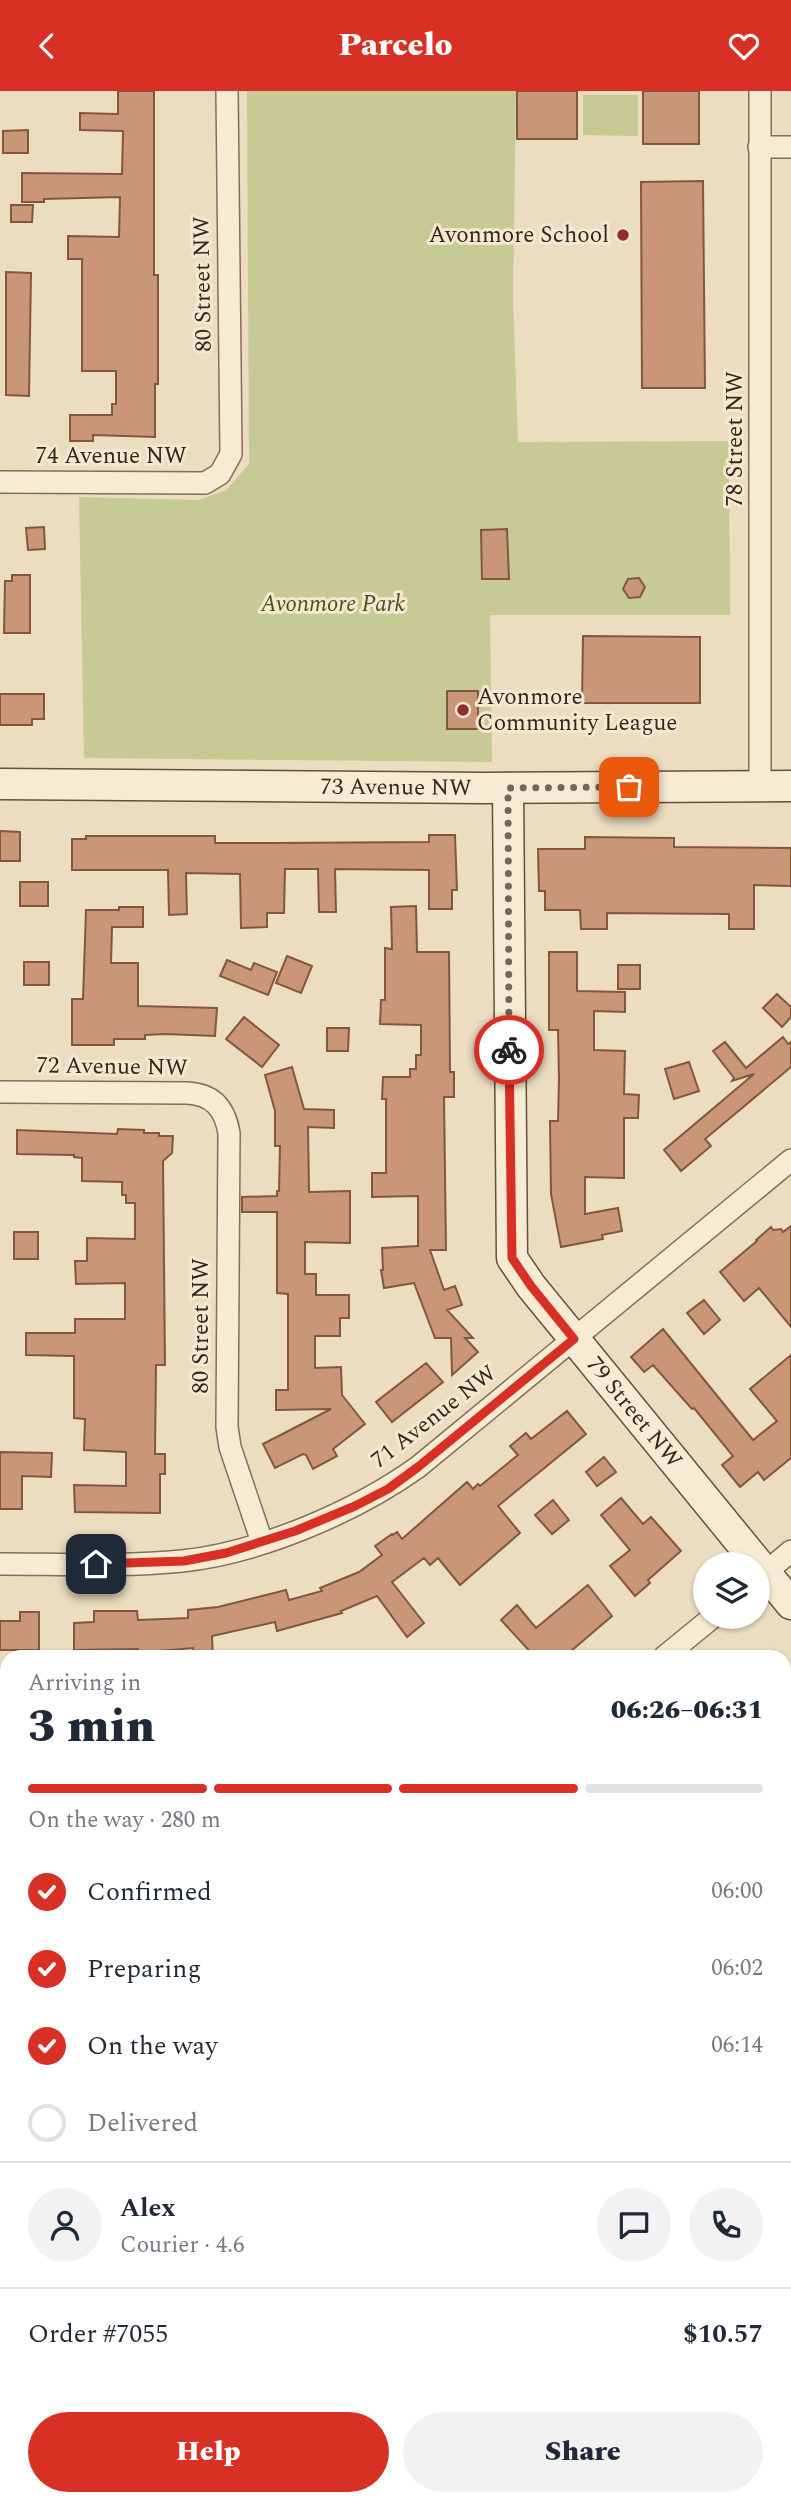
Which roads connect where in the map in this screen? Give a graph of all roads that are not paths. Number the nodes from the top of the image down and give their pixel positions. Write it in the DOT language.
graph roads {
  1 [pos="227,91"];
  2 [pos="760,91"];
  3 [pos="759,147"];
  4 [pos="791,147"];
  5 [pos="220,474"];
  6 [pos="0,482"];
  7 [pos="0,784"];
  8 [pos="760,786"];
  9 [pos="791,786"];
  10 [pos="508,788"];
  11 [pos="0,1092"];
  12 [pos="219,1106"];
  13 [pos="791,1160"];
  14 [pos="574,1339"];
  15 [pos="262,1542"];
  16 [pos="743,1552"];
  17 [pos="791,1552"];
  18 [pos="0,1564"];
  19 [pos="770,1569"];
  20 [pos="770,1584"];
  21 [pos="791,1604"];
  22 [pos="698,1629"];
  23 [pos="673,1650"];
  1 -- 5 [label="street, 80 Street NW"];
  2 -- 3 [label="street, 78 Street NW"];
  3 -- 4 [label="street"];
  3 -- 8 [label="street, 78 Street NW"];
  5 -- 6 [label="street, 74 Avenue NW"];
  7 -- 10 [label="street, 73 Avenue NW"];
  8 -- 9 [label="street, 73 Avenue NW"];
  8 -- 10 [label="street, 73 Avenue NW"];
  10 -- 14 [label="street, 79 Street NW"];
  11 -- 12 [label="street, 72 Avenue NW"];
  12 -- 15 [label="street, 80 Street NW"];
  13 -- 14 [label="street, 71 Avenue NW"];
  14 -- 15 [label="street, 71 Avenue NW"];
  14 -- 16 [label="street, 79 Street NW"];
  15 -- 18 [label="street, 71 Avenue NW"];
  17 -- 19 [label="street"];
  20 -- 21 [label="street, 79 Street NW"];
  22 -- 23 [label="street"];
}
